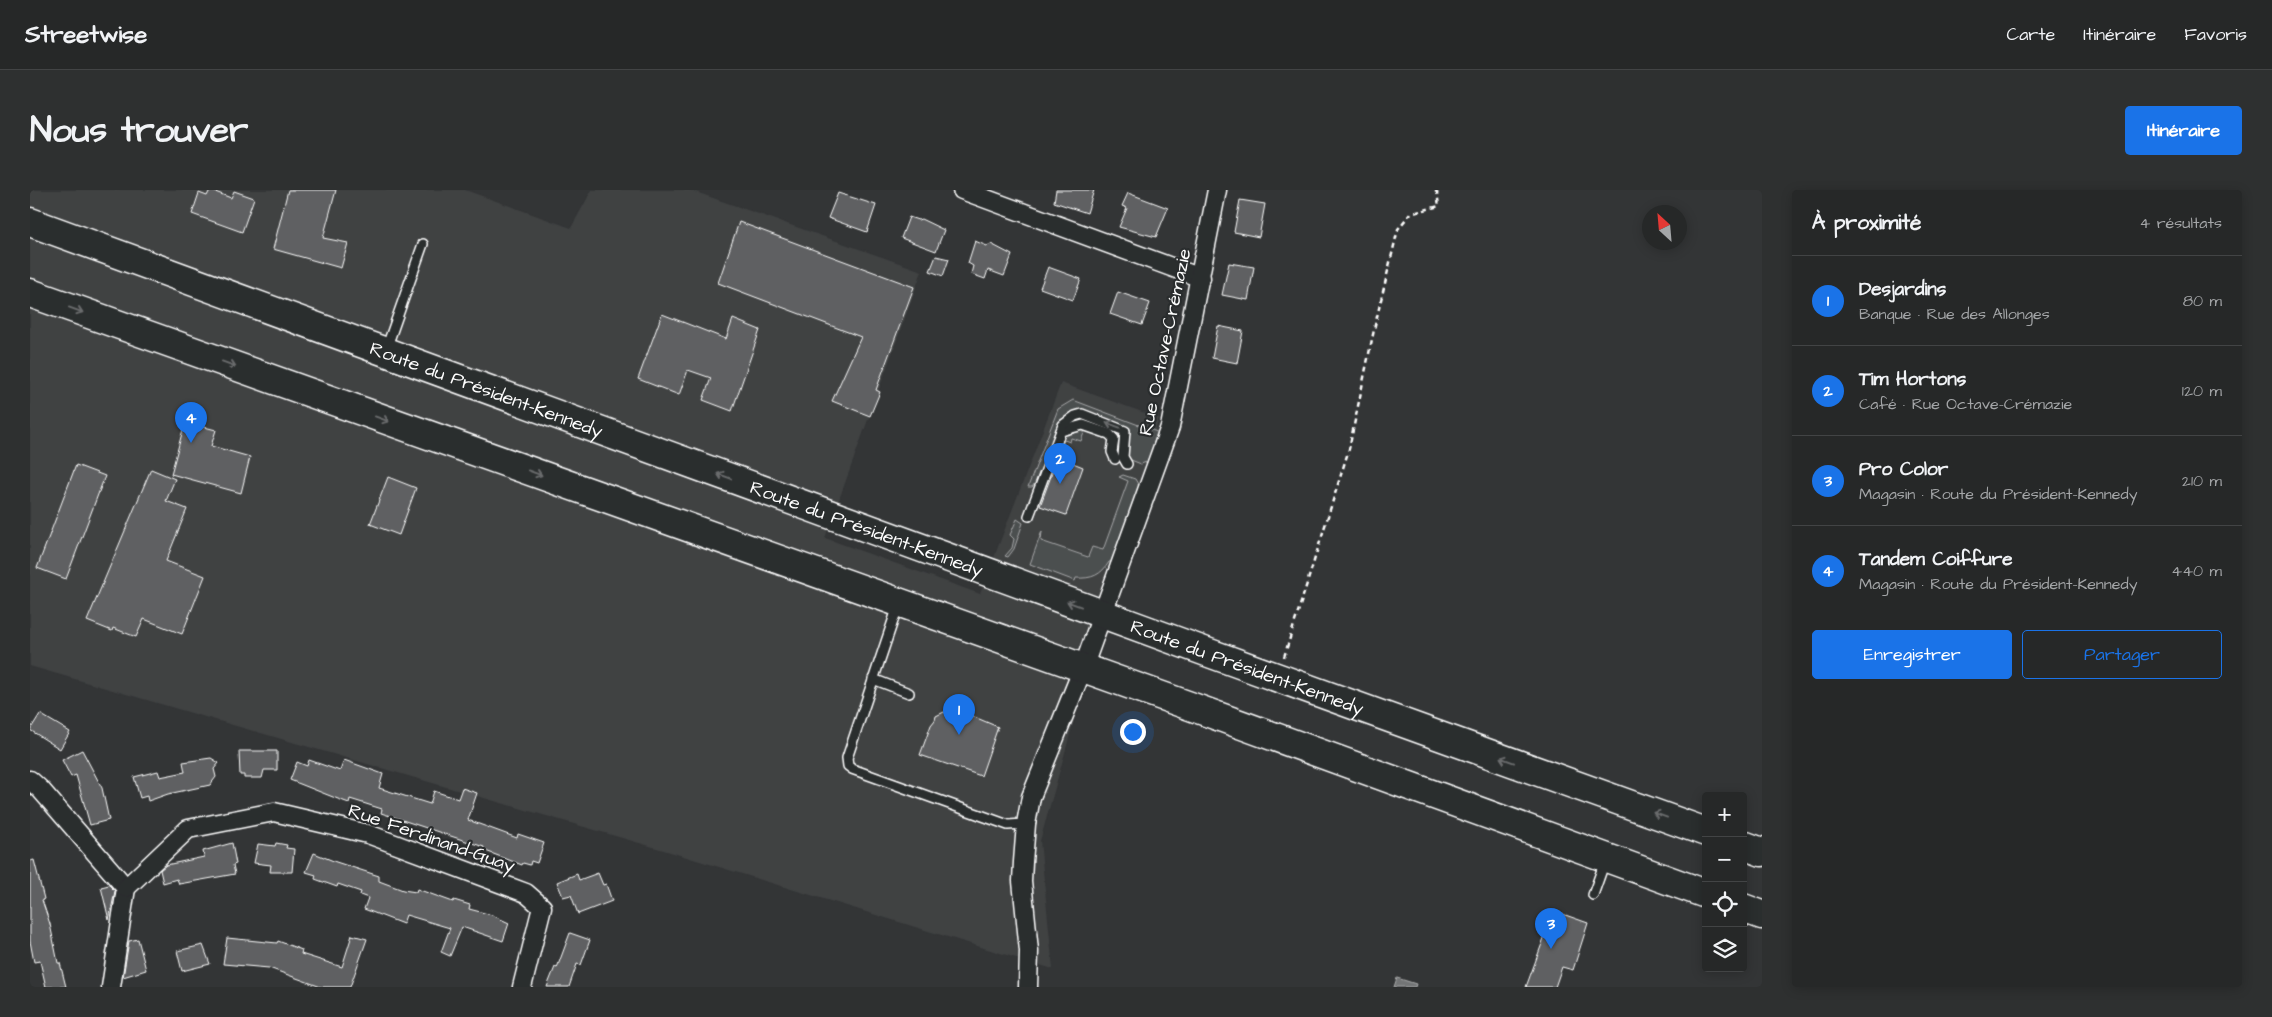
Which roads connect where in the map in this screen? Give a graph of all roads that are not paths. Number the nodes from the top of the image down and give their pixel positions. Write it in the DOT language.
graph roads {
  1 [pos="962,190"];
  2 [pos="1217,190"];
  3 [pos="30,222"];
  4 [pos="422,244"];
  5 [pos="1201,278"];
  6 [pos="30,293"];
  7 [pos="385,352"];
  8 [pos="1061,430"];
  9 [pos="1115,460"];
  10 [pos="1127,464"];
  11 [pos="1029,516"];
  12 [pos="899,603"];
  13 [pos="1103,614"];
  14 [pos="1083,668"];
  15 [pos="873,679"];
  16 [pos="909,694"];
  17 [pos="30,780"];
  18 [pos="1026,824"];
  19 [pos="1702,831"];
  20 [pos="1747,846"];
  21 [pos="1762,852"];
  22 [pos="1606,858"];
  23 [pos="126,888"];
  24 [pos="1702,893"];
  25 [pos="1593,895"];
  26 [pos="1747,909"];
  27 [pos="1762,915"];
  28 [pos="111,987"];
  29 [pos="522,987"];
  30 [pos="1028,987"];
  1 -- 5 [label="street"];
  2 -- 5 [label="street, Rue Octave-Crémazie"];
  3 -- 7 [label="main road, Route du Président-Kennedy"];
  4 -- 7 [label="lane"];
  5 -- 13 [label="street, Rue Octave-Crémazie"];
  6 -- 12 [label="main road, one-way"];
  13 -- 7 [label="main road, Route du Président-Kennedy, one-way"];
  8 -- 9 [label="lane"];
  10 -- 8 [label="lane, one-way"];
  8 -- 11 [label="lane"];
  12 -- 14 [label="main road"];
  12 -- 15 [label="lane"];
  13 -- 14 [label="street, Rue Octave-Crémazie"];
  19 -- 13 [label="main road, Route du Président-Kennedy, one-way"];
  14 -- 18 [label="street, Rue Octave-Crémazie"];
  14 -- 22 [label="main road"];
  15 -- 16 [label="lane"];
  15 -- 18 [label="lane"];
  17 -- 23 [label="street"];
  18 -- 30 [label="street, Rue Octave-Crémazie"];
  20 -- 21 [label="main road"];
  22 -- 24 [label="main road"];
  22 -- 25 [label="lane"];
  23 -- 28 [label="street"];
  23 -- 29 [label="street, Rue Ferdinand-Guay"];
  26 -- 27 [label="main road"];
}
